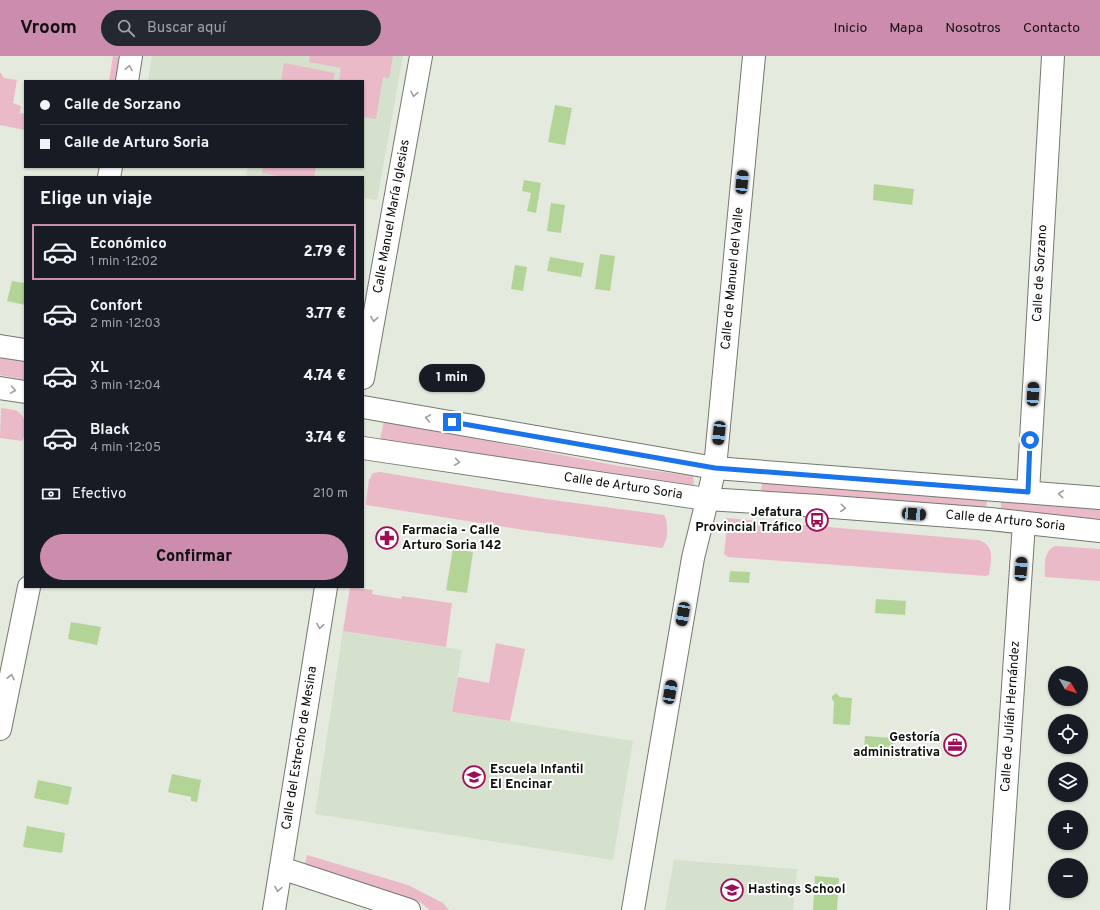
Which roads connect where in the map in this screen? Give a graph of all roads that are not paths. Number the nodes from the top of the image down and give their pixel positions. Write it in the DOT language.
graph roads {
  1 [pos="131,56"];
  2 [pos="421,56"];
  3 [pos="754,56"];
  4 [pos="1053,56"];
  5 [pos="127,80"];
  6 [pos="0,346"];
  7 [pos="24,350"];
  8 [pos="364,372"];
  9 [pos="0,388"];
  10 [pos="24,392"];
  11 [pos="364,407"];
  12 [pos="364,448"];
  13 [pos="715,468"];
  14 [pos="1028,492"];
  15 [pos="1100,498"];
  16 [pos="706,499"];
  17 [pos="1024,523"];
  18 [pos="1100,531"];
  19 [pos="29,588"];
  20 [pos="326,588"];
  21 [pos="0,729"];
  22 [pos="281,868"];
  23 [pos="274,910"];
  24 [pos="409,910"];
  25 [pos="633,910"];
  26 [pos="998,910"];
  5 -- 1 [label="street, one-way"];
  2 -- 8 [label="street, Calle Manuel María Iglesias, one-way"];
  3 -- 13 [label="street, Calle de Manuel del Valle"];
  4 -- 14 [label="street, Calle de Sorzano"];
  6 -- 7 [label="street"];
  9 -- 10 [label="street, one-way"];
  13 -- 11 [label="street, one-way"];
  12 -- 16 [label="street, Calle de Arturo Soria, one-way"];
  13 -- 14 [label="street"];
  13 -- 16 [label="street, Calle de Manuel del Valle"];
  15 -- 14 [label="street, one-way"];
  16 -- 17 [label="street, Calle de Arturo Soria, one-way"];
  16 -- 25 [label="street, Calle de Manuel del Valle"];
  17 -- 18 [label="street, Calle de Arturo Soria"];
  17 -- 26 [label="street, Calle de Julián Hernández"];
  21 -- 19 [label="street, one-way"];
  20 -- 22 [label="street, Calle del Estrecho de Mesina, one-way"];
  22 -- 23 [label="street, Calle del Estrecho de Mesina, one-way"];
  22 -- 24 [label="street"];
}
